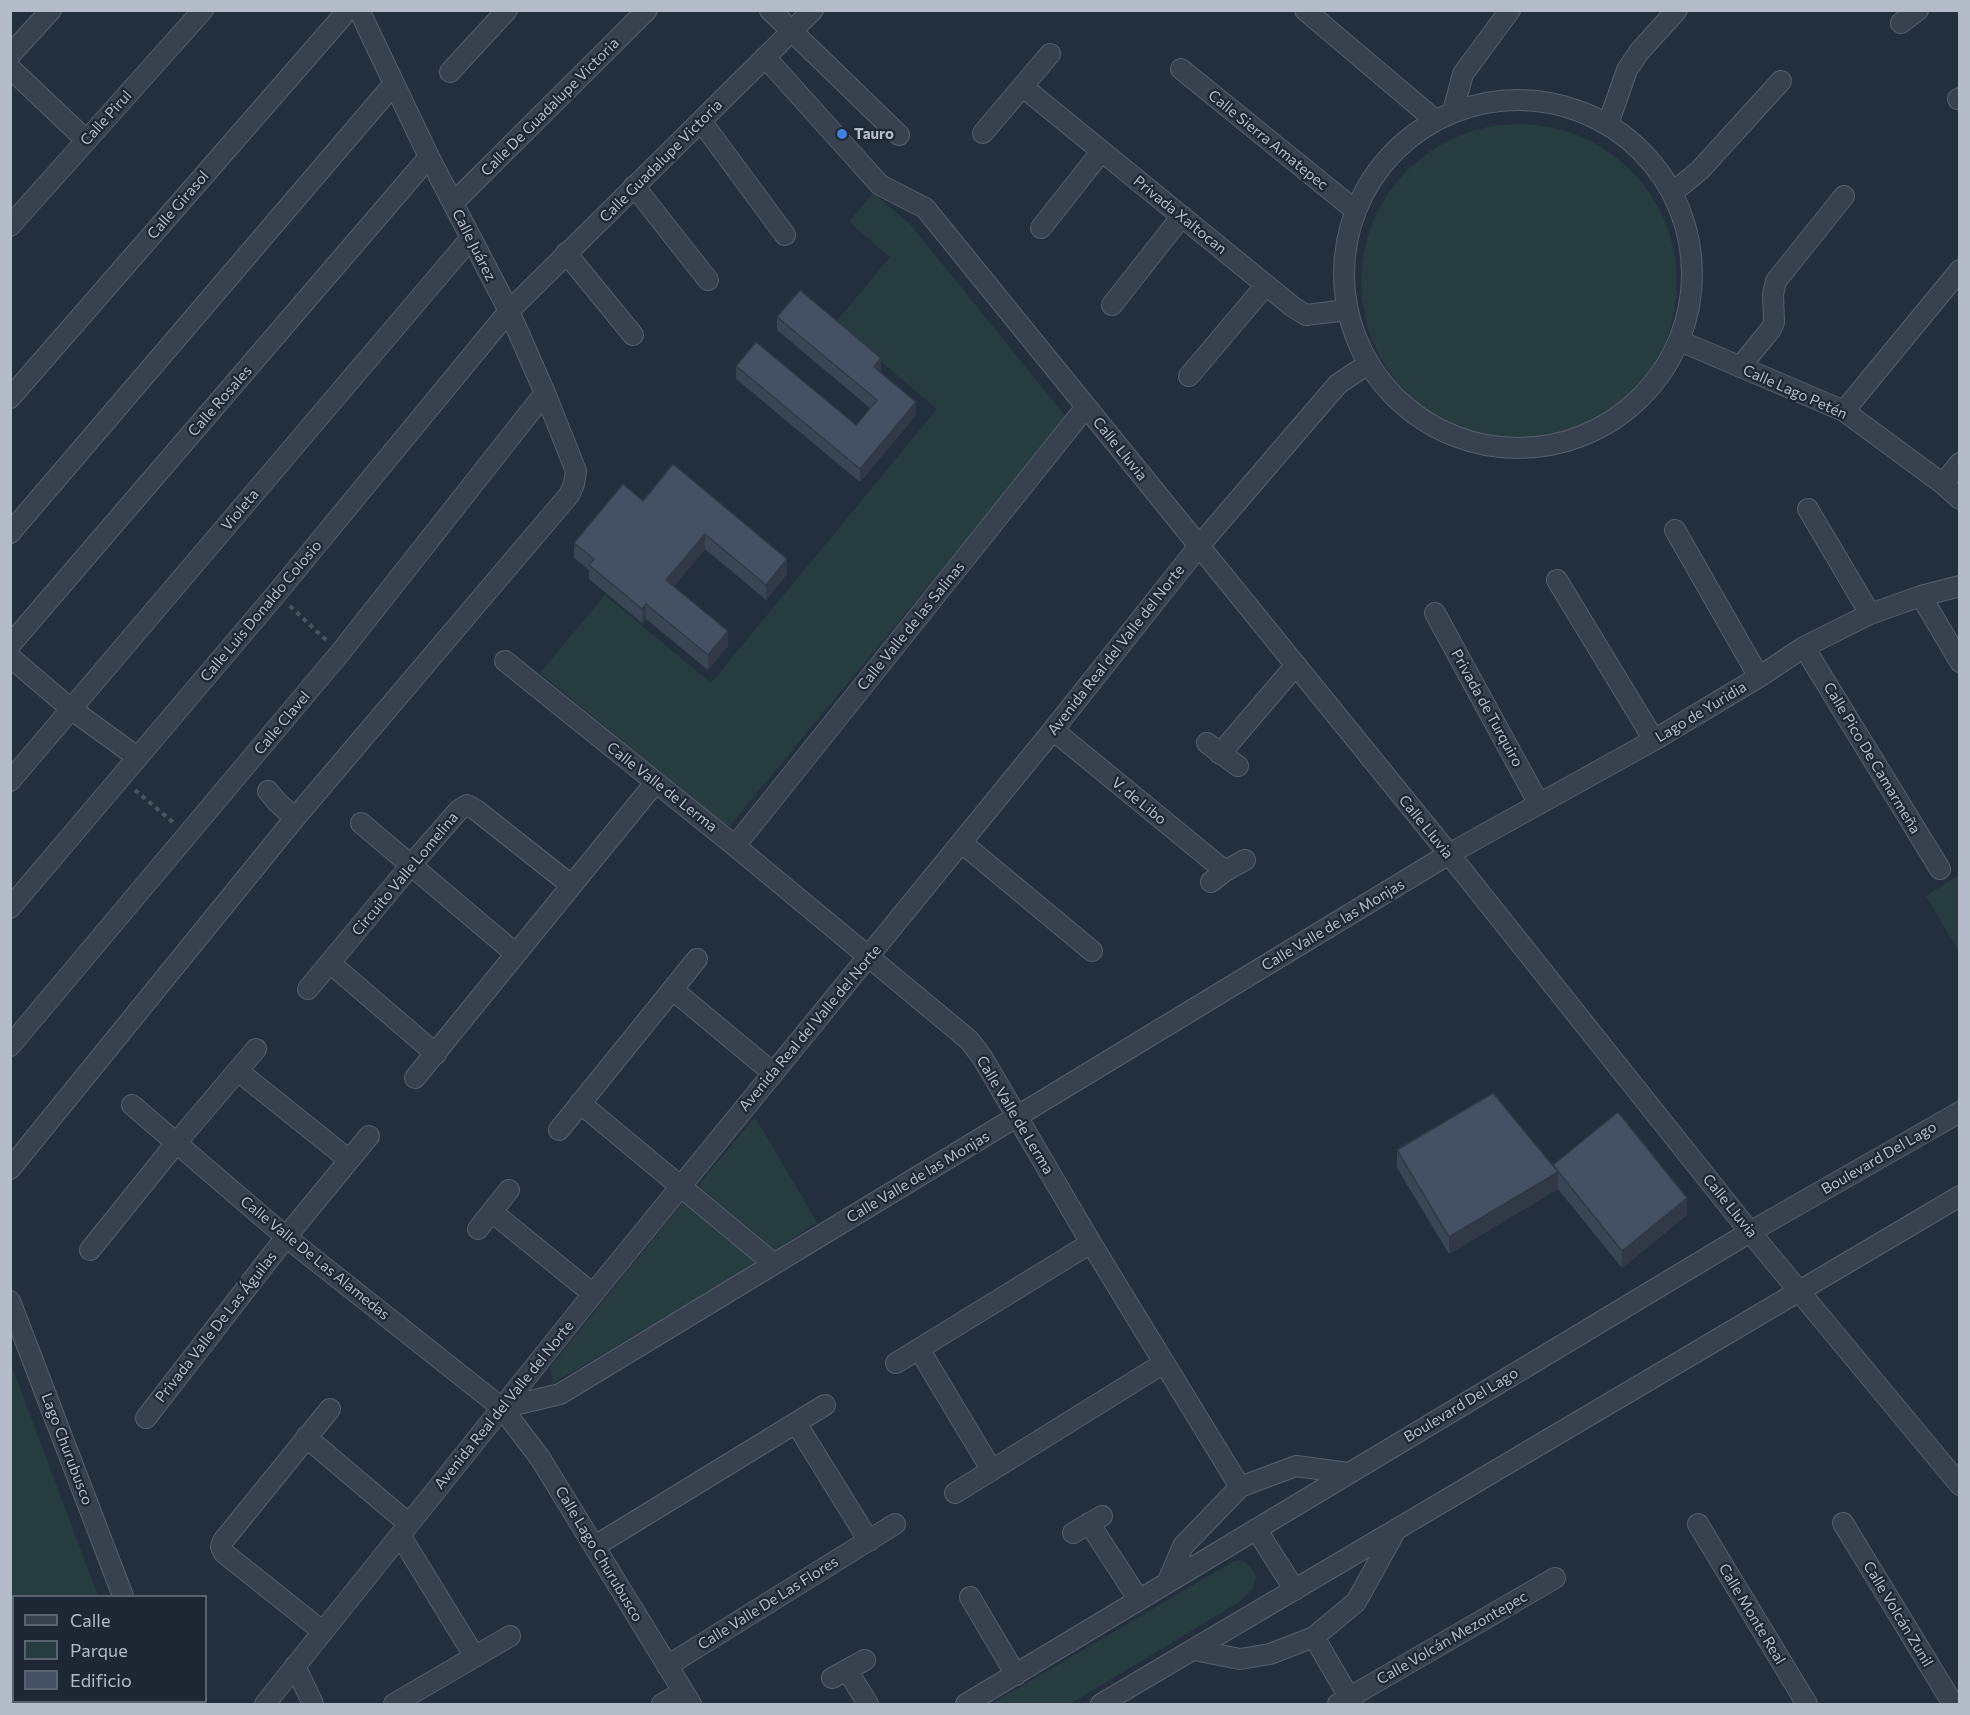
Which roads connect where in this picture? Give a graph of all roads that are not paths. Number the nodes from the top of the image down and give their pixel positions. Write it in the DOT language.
graph roads {
  1 [pos="51,10"];
  2 [pos="203,10"];
  3 [pos="344,10"];
  4 [pos="359,10"];
  5 [pos="507,10"];
  6 [pos="647,10"];
  7 [pos="770,10"];
  8 [pos="813,10"];
  9 [pos="1305,10"];
  10 [pos="1677,10"];
  11 [pos="1918,10"];
  12 [pos="1508,11"];
  13 [pos="1901,23"];
  14 [pos="791,33"];
  15 [pos="1050,54"];
  16 [pos="10,55"];
  17 [pos="765,57"];
  18 [pos="10,68"];
  19 [pos="1181,69"];
  20 [pos="450,72"];
  21 [pos="1781,81"];
  22 [pos="393,85"];
  23 [pos="1023,87"];
  24 [pos="1453,111"];
  25 [pos="1434,120"];
  26 [pos="701,121"];
  27 [pos="1608,124"];
  28 [pos="983,134"];
  29 [pos="899,135"];
  30 [pos="86,140"];
  31 [pos="1101,152"];
  32 [pos="429,157"];
  33 [pos="634,186"];
  34 [pos="1672,193"];
  35 [pos="1844,196"];
  36 [pos="453,203"];
  37 [pos="1355,210"];
  38 [pos="1182,216"];
  39 [pos="10,226"];
  40 [pos="1041,228"];
  41 [pos="785,235"];
  42 [pos="470,239"];
  43 [pos="566,254"];
  44 [pos="1959,270"];
  45 [pos="708,280"];
  46 [pos="1266,285"];
  47 [pos="1112,304"];
  48 [pos="1347,310"];
  49 [pos="508,311"];
  50 [pos="633,335"];
  51 [pos="1680,341"];
  52 [pos="1368,364"];
  53 [pos="1740,367"];
  54 [pos="1189,376"];
  55 [pos="545,393"];
  56 [pos="10,398"];
  57 [pos="1086,407"];
  58 [pos="1844,411"];
  59 [pos="1959,463"];
  60 [pos="1942,484"];
  61 [pos="1959,499"];
  62 [pos="1808,509"];
  63 [pos="1675,530"];
  64 [pos="10,533"];
  65 [pos="1199,546"];
  66 [pos="1557,580"];
  67 [pos="1959,586"];
  68 [pos="1921,596"];
  69 [pos="1435,613"];
  70 [pos="1870,614"];
  71 [pos="10,645"];
  72 [pos="1804,646"];
  73 [pos="10,657"];
  74 [pos="505,661"];
  75 [pos="1959,662"];
  76 [pos="1296,666"];
  77 [pos="1759,677"];
  78 [pos="71,709"];
  79 [pos="1053,730"];
  80 [pos="1654,740"];
  81 [pos="137,757"];
  82 [pos="1238,766"];
  83 [pos="10,781"];
  84 [pos="655,783"];
  85 [pos="268,791"];
  86 [pos="1539,804"];
  87 [pos="295,818"];
  88 [pos="361,823"];
  89 [pos="962,843"];
  90 [pos="735,846"];
  91 [pos="1449,854"];
  92 [pos="1245,860"];
  93 [pos="411,865"];
  94 [pos="1940,869"];
  95 [pos="571,885"];
  96 [pos="10,908"];
  97 [pos="1092,951"];
  98 [pos="516,954"];
  99 [pos="870,957"];
  100 [pos="698,959"];
  101 [pos="330,963"];
  102 [pos="308,988"];
  103 [pos="673,990"];
  104 [pos="10,1046"];
  105 [pos="256,1049"];
  106 [pos="436,1053"];
  107 [pos="238,1071"];
  108 [pos="773,1073"];
  109 [pos="415,1078"];
  110 [pos="580,1103"];
  111 [pos="132,1105"];
  112 [pos="1959,1112"];
  113 [pos="1017,1117"];
  114 [pos="559,1130"];
  115 [pos="369,1136"];
  116 [pos="177,1142"];
  117 [pos="348,1159"];
  118 [pos="10,1169"];
  119 [pos="681,1186"];
  120 [pos="509,1190"];
  121 [pos="1959,1196"];
  122 [pos="492,1212"];
  123 [pos="478,1229"];
  124 [pos="1750,1232"];
  125 [pos="286,1237"];
  126 [pos="1091,1243"];
  127 [pos="90,1250"];
  128 [pos="774,1264"];
  129 [pos="1800,1290"];
  130 [pos="593,1294"];
  131 [pos="10,1301"];
  132 [pos="919,1349"];
  133 [pos="1164,1362"];
  134 [pos="896,1363"];
  135 [pos="825,1405"];
  136 [pos="502,1408"];
  137 [pos="330,1409"];
  138 [pos="146,1418"];
  139 [pos="796,1423"];
  140 [pos="306,1437"];
  141 [pos="991,1469"];
  142 [pos="1348,1473"];
  143 [pos="1959,1485"];
  144 [pos="1240,1487"];
  145 [pos="955,1492"];
  146 [pos="1843,1523"];
  147 [pos="895,1524"];
  148 [pos="1088,1524"];
  149 [pos="1698,1524"];
  150 [pos="1256,1529"];
  151 [pos="1396,1529"];
  152 [pos="405,1530"];
  153 [pos="869,1540"];
  154 [pos="595,1546"];
  155 [pos="1555,1578"];
  156 [pos="1167,1583"];
  157 [pos="1295,1590"];
  158 [pos="123,1595"];
  159 [pos="970,1597"];
  160 [pos="1139,1600"];
  161 [pos="322,1632"];
  162 [pos="510,1636"];
  163 [pos="1314,1637"];
  164 [pos="1194,1650"];
  165 [pos="475,1657"];
  166 [pos="865,1660"];
  167 [pos="295,1666"];
  168 [pos="667,1666"];
  169 [pos="1016,1675"];
  170 [pos="687,1698"];
  171 [pos="1347,1702"];
  172 [pos="265,1704"];
  173 [pos="313,1704"];
  174 [pos="394,1704"];
  175 [pos="662,1704"];
  176 [pos="868,1704"];
  177 [pos="966,1704"];
  178 [pos="1101,1704"];
  179 [pos="1807,1704"];
  180 [pos="1953,1704"];
  1 -- 16 [label="street"];
  2 -- 30 [label="street, Calle Pirul"];
  3 -- 56 [label="street, Calle Girasol"];
  4 -- 22 [label="street, Calle Juárez"];
  5 -- 20 [label="street"];
  6 -- 36 [label="street, Calle De Guadalupe Victoria"];
  7 -- 14 [label="street"];
  8 -- 14 [label="street, Calle Guadalupe Victoria"];
  9 -- 25 [label="street"];
  10 -- 27 [label="street"];
  11 -- 13 [label="street"];
  12 -- 24 [label="street"];
  14 -- 17 [label="street, Calle Guadalupe Victoria"];
  14 -- 29 [label="street"];
  15 -- 23 [label="street"];
  17 -- 26 [label="street, Calle Guadalupe Victoria"];
  17 -- 57 [label="street, Calle Lluvia"];
  18 -- 30 [label="street"];
  19 -- 37 [label="street, Calle Sierra Amatepec"];
  21 -- 34 [label="street"];
  22 -- 32 [label="street, Calle Juárez"];
  22 -- 64 [label="street"];
  23 -- 28 [label="street"];
  23 -- 31 [label="street, Privada Xaltocan"];
  24 -- 25 [label="street"];
  24 -- 27 [label="street"];
  25 -- 37 [label="street"];
  26 -- 33 [label="street, Calle Guadalupe Victoria"];
  26 -- 41 [label="street"];
  27 -- 34 [label="street"];
  30 -- 39 [label="street, Calle Pirul"];
  31 -- 38 [label="street, Privada Xaltocan"];
  31 -- 40 [label="street"];
  32 -- 36 [label="street, Calle Juárez"];
  32 -- 71 [label="street, Calle Rosales"];
  33 -- 43 [label="street, Calle Guadalupe Victoria"];
  33 -- 45 [label="street"];
  34 -- 51 [label="street"];
  35 -- 53 [label="street"];
  36 -- 42 [label="street, Calle Juárez"];
  37 -- 48 [label="street"];
  38 -- 46 [label="street, Privada Xaltocan"];
  38 -- 47 [label="street"];
  42 -- 49 [label="street, Calle Juárez"];
  42 -- 78 [label="street, Violeta"];
  43 -- 49 [label="street, Calle Guadalupe Victoria"];
  43 -- 50 [label="street"];
  44 -- 58 [label="street"];
  46 -- 48 [label="street, Privada Xaltocan"];
  46 -- 54 [label="street"];
  48 -- 52 [label="street"];
  49 -- 55 [label="street, Calle Juárez"];
  49 -- 81 [label="street, Calle Luis Donaldo Colosio"];
  51 -- 52 [label="street"];
  51 -- 53 [label="street, Calle Lago Petén"];
  52 -- 65 [label="street, Avenida Real del Valle del Norte"];
  53 -- 58 [label="street, Calle Lago Petén"];
  55 -- 87 [label="street, Calle Juárez"];
  55 -- 104 [label="street, Calle Clavel"];
  57 -- 65 [label="street, Calle Lluvia"];
  57 -- 90 [label="street, Calle Valle de las Salinas"];
  58 -- 60 [label="street, Calle Lago Petén"];
  59 -- 60 [label="street"];
  60 -- 61 [label="street, Calle Lago Petén"];
  62 -- 70 [label="street"];
  63 -- 77 [label="street"];
  65 -- 76 [label="street, Calle Lluvia"];
  65 -- 79 [label="street, Avenida Real del Valle del Norte"];
  66 -- 80 [label="street"];
  67 -- 68 [label="street, Lago de Yuridia"];
  68 -- 70 [label="street, Lago de Yuridia"];
  68 -- 75 [label="street"];
  69 -- 86 [label="street, Privada de Turquiro"];
  70 -- 72 [label="street, Lago de Yuridia"];
  72 -- 77 [label="street, Lago de Yuridia"];
  72 -- 94 [label="street, Calle Pico De Camarmeña"];
  73 -- 78 [label="street"];
  74 -- 84 [label="street, Calle Valle de Lerma"];
  76 -- 82 [label="street"];
  76 -- 91 [label="street, Calle Lluvia"];
  77 -- 80 [label="street, Lago de Yuridia"];
  78 -- 81 [label="street"];
  78 -- 83 [label="street, Violeta"];
  79 -- 89 [label="street, Avenida Real del Valle del Norte"];
  79 -- 92 [label="street, V. de Libo"];
  80 -- 86 [label="street, Lago de Yuridia"];
  81 -- 96 [label="street, Calle Luis Donaldo Colosio"];
  84 -- 90 [label="street, Calle Valle de Lerma"];
  84 -- 95 [label="street"];
  85 -- 87 [label="street"];
  86 -- 91 [label="street, Lago de Yuridia"];
  87 -- 118 [label="street"];
  88 -- 93 [label="street"];
  89 -- 97 [label="street"];
  89 -- 99 [label="street, Avenida Real del Valle del Norte"];
  90 -- 99 [label="street, Calle Valle de Lerma"];
  91 -- 113 [label="street, Calle Valle de las Monjas"];
  91 -- 124 [label="street, Calle Lluvia"];
  93 -- 95 [label="street, Circuito Valle Lomelina"];
  93 -- 98 [label="street"];
  93 -- 101 [label="street, Circuito Valle Lomelina"];
  95 -- 98 [label="street"];
  98 -- 106 [label="street"];
  99 -- 108 [label="street, Avenida Real del Valle del Norte"];
  99 -- 113 [label="street, Calle Valle de Lerma"];
  100 -- 103 [label="street"];
  101 -- 102 [label="street, Circuito Valle Lomelina"];
  101 -- 106 [label="street"];
  103 -- 108 [label="street"];
  103 -- 110 [label="street"];
  105 -- 107 [label="street"];
  106 -- 109 [label="street"];
  107 -- 116 [label="street"];
  107 -- 117 [label="street"];
  108 -- 119 [label="street, Avenida Real del Valle del Norte"];
  110 -- 114 [label="street"];
  110 -- 119 [label="street"];
  111 -- 116 [label="street, Calle Valle De Las Alamedas"];
  112 -- 124 [label="street, Boulevard Del Lago"];
  113 -- 126 [label="street, Calle Valle de Lerma"];
  113 -- 128 [label="street, Calle Valle de las Monjas"];
  115 -- 117 [label="street, Privada Valle De Las Águilas"];
  116 -- 125 [label="street, Calle Valle De Las Alamedas"];
  116 -- 127 [label="street"];
  117 -- 125 [label="street, Privada Valle De Las Águilas"];
  119 -- 128 [label="street"];
  119 -- 130 [label="street, Avenida Real del Valle del Norte"];
  120 -- 122 [label="street"];
  121 -- 129 [label="street"];
  122 -- 123 [label="street"];
  122 -- 130 [label="street"];
  124 -- 129 [label="street, Calle Lluvia"];
  124 -- 142 [label="street, Boulevard Del Lago"];
  125 -- 136 [label="street, Calle Valle De Las Alamedas"];
  125 -- 138 [label="street, Privada Valle De Las Águilas"];
  126 -- 132 [label="street"];
  126 -- 133 [label="street, Calle Valle de Lerma"];
  128 -- 136 [label="street, Calle Valle de las Monjas"];
  129 -- 143 [label="street, Calle Lluvia"];
  129 -- 151 [label="street"];
  130 -- 136 [label="street, Avenida Real del Valle del Norte"];
  131 -- 158 [label="street, Lago Churubusco"];
  132 -- 134 [label="street"];
  132 -- 141 [label="street"];
  133 -- 141 [label="street"];
  133 -- 144 [label="street, Calle Valle de Lerma"];
  135 -- 139 [label="street"];
  136 -- 152 [label="street, Avenida Real del Valle del Norte"];
  136 -- 154 [label="street, Calle Lago Churubusco"];
  137 -- 140 [label="street"];
  139 -- 153 [label="street"];
  139 -- 154 [label="street"];
  140 -- 152 [label="street"];
  140 -- 161 [label="street"];
  141 -- 145 [label="street"];
  142 -- 144 [label="street"];
  142 -- 150 [label="street, Boulevard Del Lago"];
  144 -- 156 [label="street"];
  146 -- 180 [label="street, Calle Volcán Zunil"];
  147 -- 153 [label="street, Calle Valle De Las Flores"];
  148 -- 160 [label="street"];
  149 -- 179 [label="street, Calle Monte Real"];
  150 -- 156 [label="street, Boulevard Del Lago"];
  150 -- 157 [label="street"];
  151 -- 157 [label="street"];
  151 -- 163 [label="street"];
  152 -- 161 [label="street, Avenida Real del Valle del Norte"];
  152 -- 165 [label="street"];
  153 -- 168 [label="street, Calle Valle De Las Flores"];
  154 -- 168 [label="street, Calle Lago Churubusco"];
  155 -- 171 [label="street, Calle Volcán Mezontepec"];
  156 -- 160 [label="street, Boulevard Del Lago"];
  157 -- 164 [label="street"];
  159 -- 169 [label="street"];
  160 -- 169 [label="street, Boulevard Del Lago"];
  161 -- 167 [label="street, Avenida Real del Valle del Norte"];
  162 -- 165 [label="street"];
  163 -- 164 [label="street"];
  163 -- 171 [label="street"];
  164 -- 178 [label="street"];
  165 -- 174 [label="street"];
  166 -- 176 [label="street"];
  167 -- 172 [label="street, Avenida Real del Valle del Norte"];
  167 -- 173 [label="street"];
  168 -- 170 [label="street, Calle Lago Churubusco"];
  169 -- 177 [label="street, Boulevard Del Lago"];
  170 -- 175 [label="street"];
}
